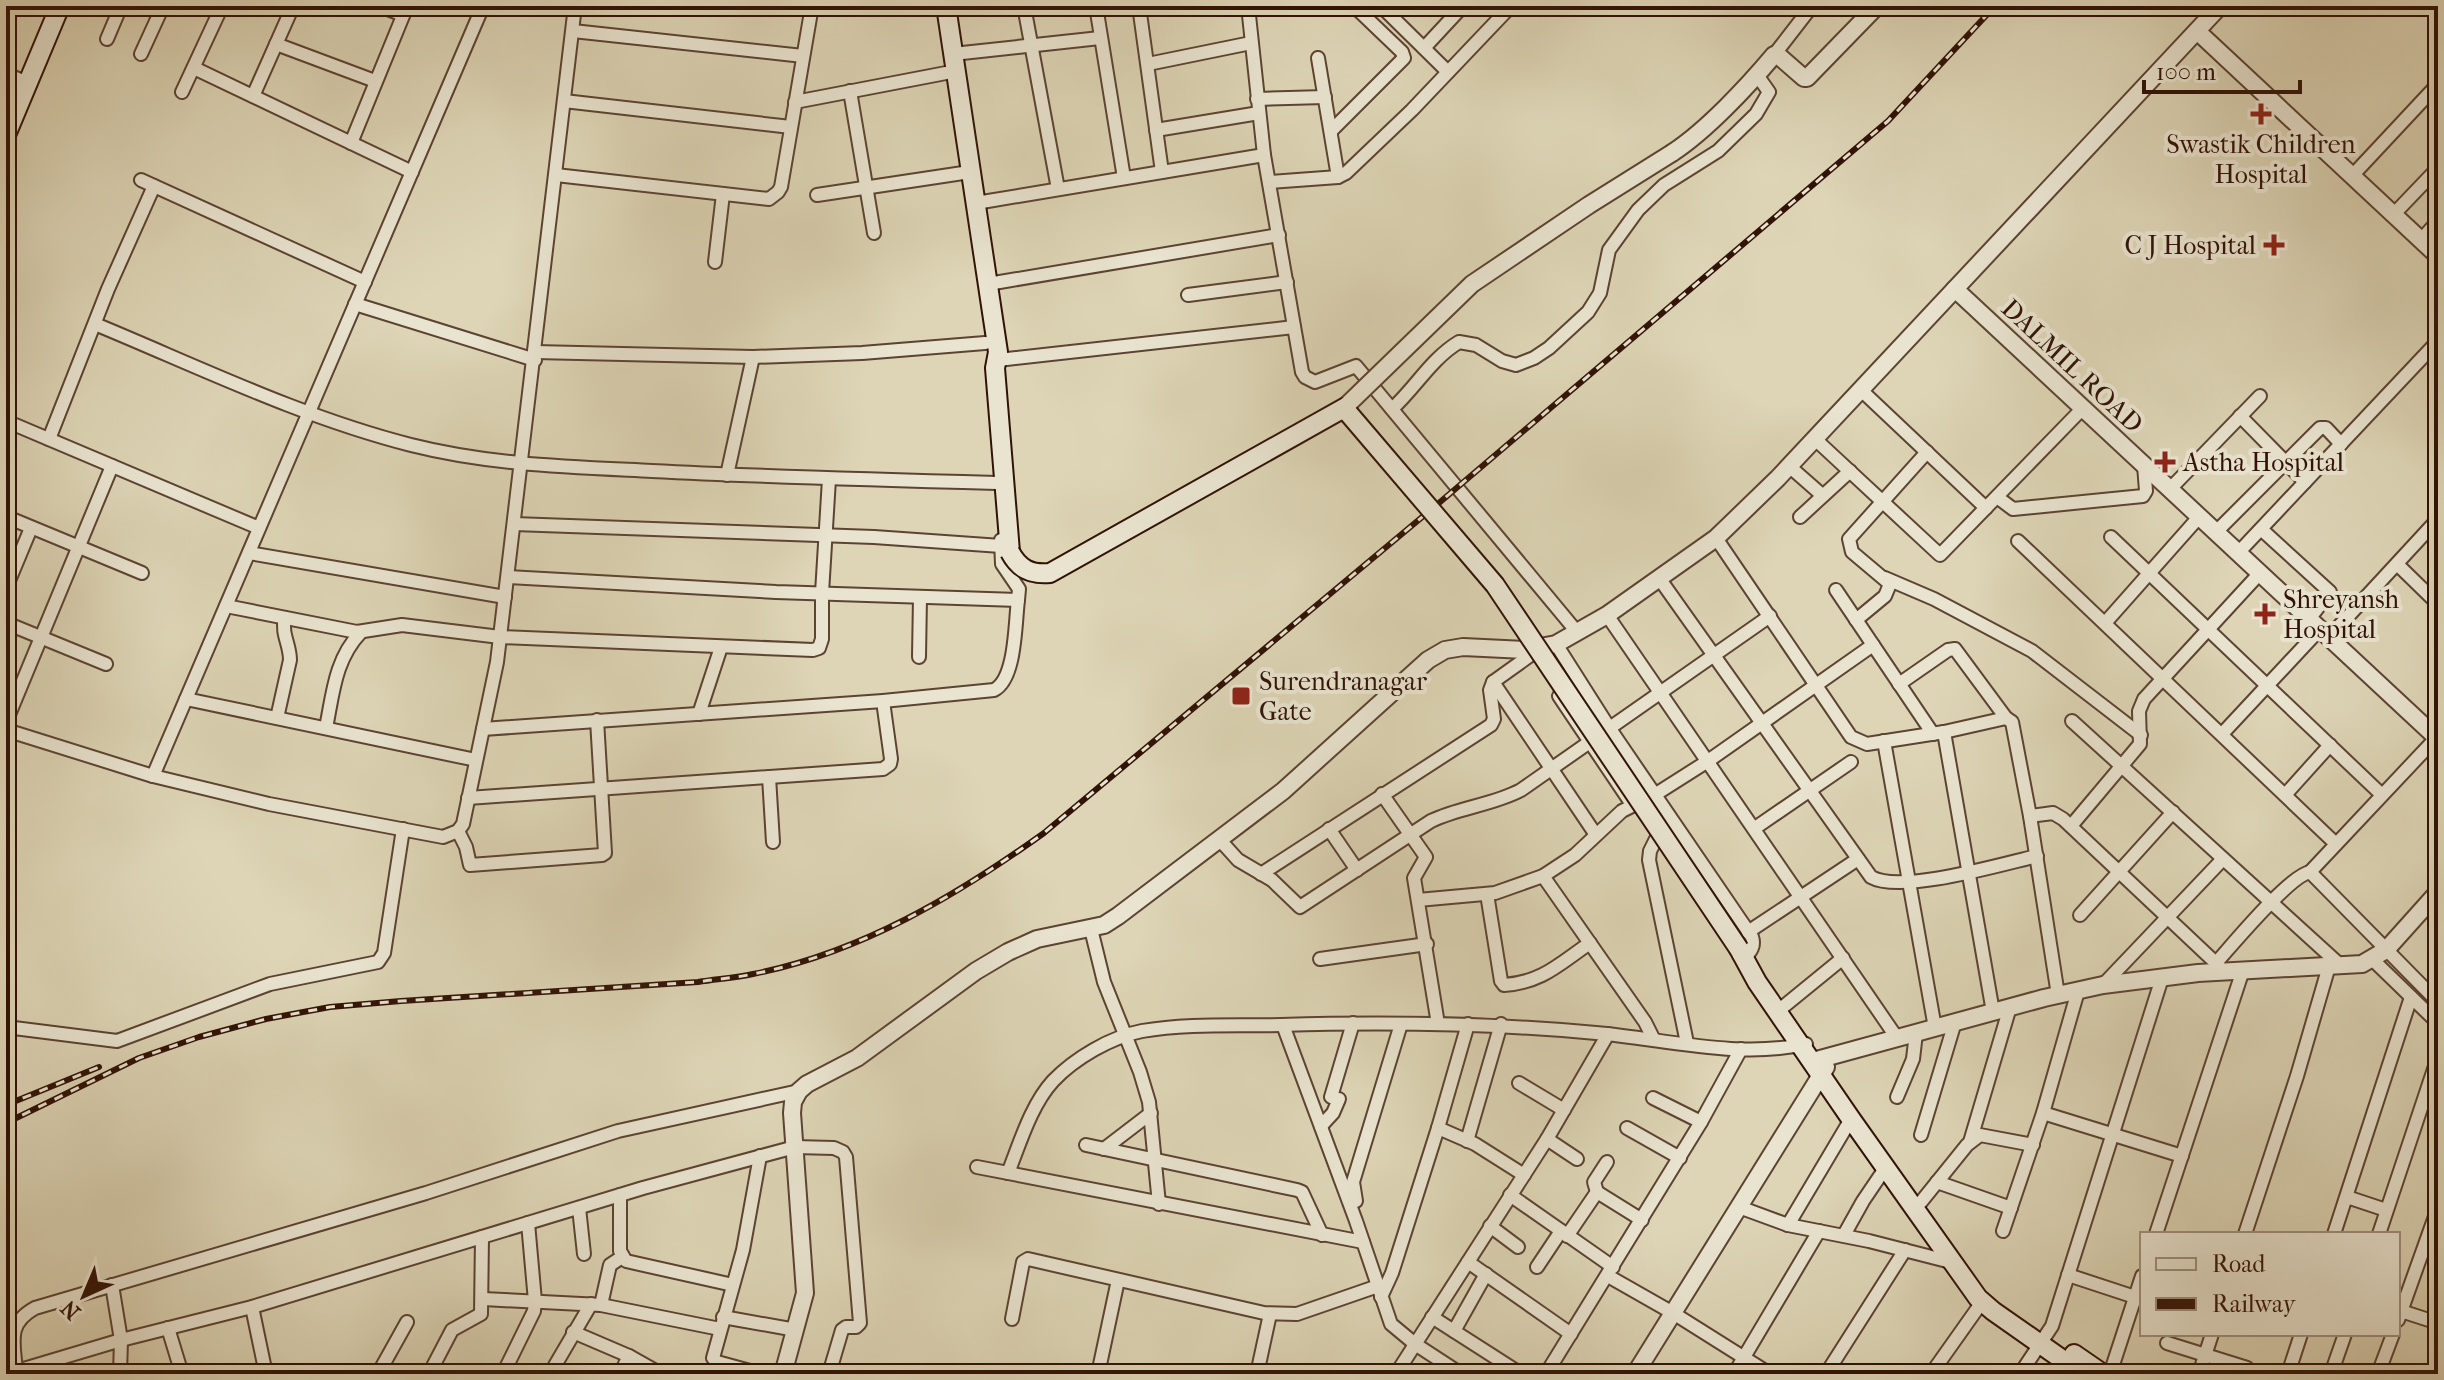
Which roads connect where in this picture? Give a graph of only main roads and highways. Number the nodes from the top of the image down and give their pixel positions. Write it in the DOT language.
graph roads {
  1 [pos="60,6"];
  2 [pos="934,6"];
  3 [pos="946,6"];
  4 [pos="6,135"];
  5 [pos="992,358"];
  6 [pos="1816,1058"];
  7 [pos="2044,1340"];
  8 [pos="2083,1374"];
  9 [pos="2103,1374"];
  1 -- 4 [label="main road"];
  2 -- 5 [label="main road"];
  3 -- 5 [label="main road"];
  5 -- 6 [label="main road, bridge"];
  6 -- 7 [label="main road"];
  6 -- 7 [label="main road"];
  7 -- 8 [label="main road"];
  7 -- 9 [label="main road"];
}
